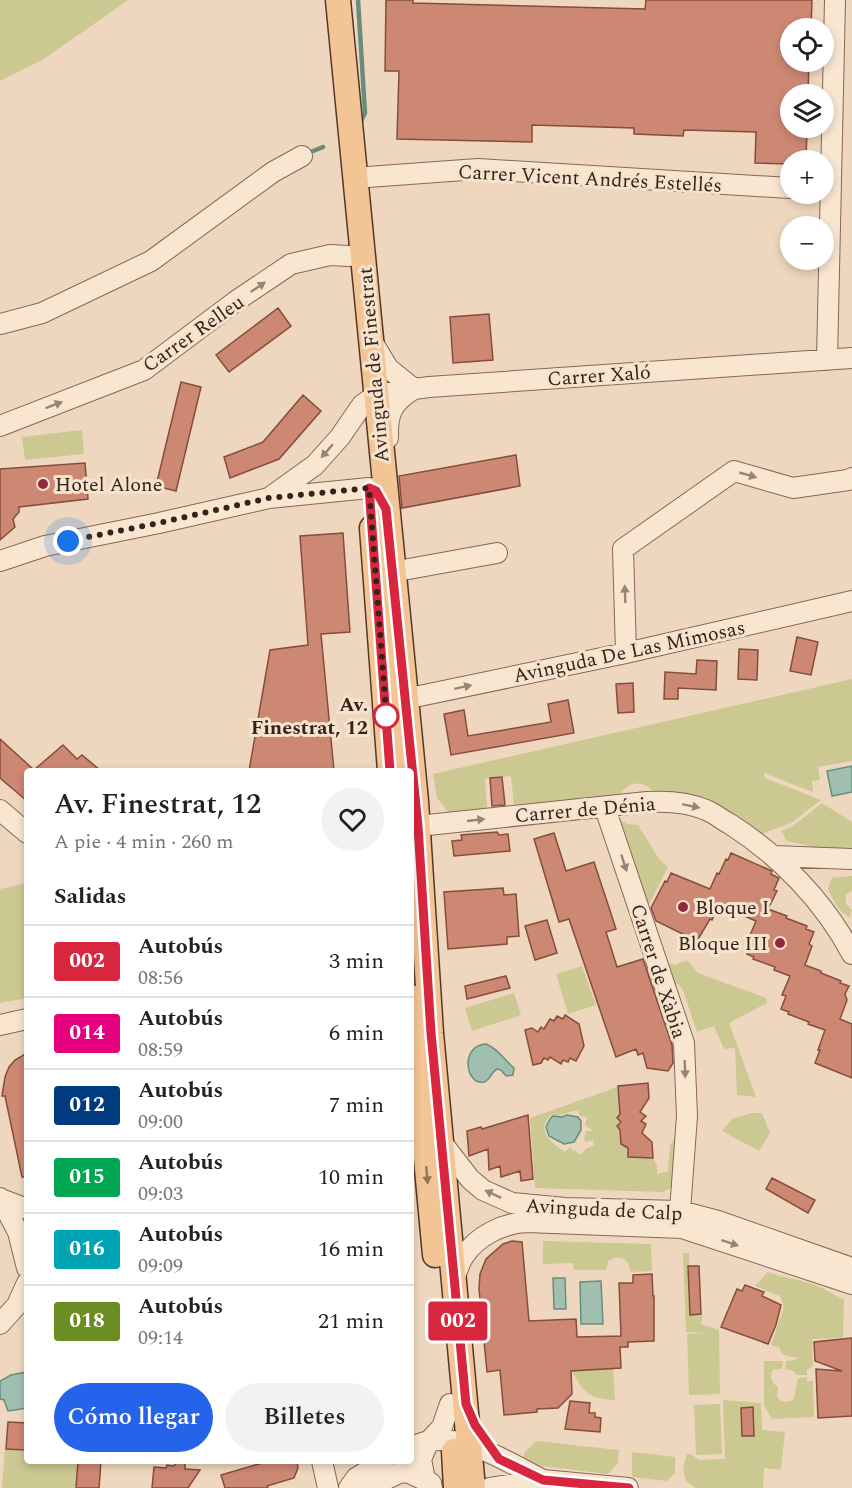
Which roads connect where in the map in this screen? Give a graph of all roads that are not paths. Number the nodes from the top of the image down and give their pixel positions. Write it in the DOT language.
graph roads {
  1 [pos="324,0"];
  2 [pos="338,0"];
  3 [pos="835,0"];
  4 [pos="829,150"];
  5 [pos="302,156"];
  6 [pos="354,178"];
  7 [pos="780,187"];
  8 [pos="828,204"];
  9 [pos="349,256"];
  10 [pos="0,324"];
  11 [pos="371,338"];
  12 [pos="838,359"];
  13 [pos="852,373"];
  14 [pos="407,393"];
  15 [pos="366,394"];
  16 [pos="0,426"];
  17 [pos="382,462"];
  18 [pos="852,478"];
  19 [pos="369,488"];
  20 [pos="269,498"];
  21 [pos="386,509"];
  22 [pos="497,553"];
  23 [pos="0,561"];
  24 [pos="392,572"];
  25 [pos="852,601"];
  26 [pos="626,653"];
  27 [pos="405,699"];
  28 [pos="390,768"];
  29 [pos="412,768"];
  30 [pos="414,782"];
  31 [pos="606,807"];
  32 [pos="0,810"];
  33 [pos="418,826"];
  34 [pos="24,830"];
  35 [pos="774,856"];
  36 [pos="852,859"];
  37 [pos="418,936"];
  38 [pos="852,954"];
  39 [pos="24,1021"];
  40 [pos="0,1025"];
  41 [pos="414,1072"];
  42 [pos="416,1122"];
  43 [pos="443,1144"];
  44 [pos="1,1198"];
  45 [pos="24,1208"];
  46 [pos="680,1211"];
  47 [pos="24,1257"];
  48 [pos="852,1268"];
  49 [pos="454,1279"];
  50 [pos="852,1284"];
  51 [pos="24,1290"];
  52 [pos="0,1324"];
  53 [pos="458,1404"];
  54 [pos="441,1443"];
  55 [pos="499,1459"];
  56 [pos="323,1464"];
  57 [pos="379,1464"];
  58 [pos="543,1480"];
  59 [pos="428,1484"];
  60 [pos="328,1488"];
  61 [pos="349,1488"];
  62 [pos="368,1488"];
  63 [pos="447,1488"];
  64 [pos="456,1488"];
  65 [pos="489,1488"];
  66 [pos="628,1488"];
  1 -- 9 [label="main road, Avinguda de Finestrat"];
  2 -- 6 [label="main road, Avinguda de Finestrat"];
  3 -- 4 [label="street"];
  5 -- 10 [label="street"];
  6 -- 7 [label="street, Carrer Vicent Andrés Estellés"];
  6 -- 11 [label="main road, Avinguda de Finestrat"];
  8 -- 12 [label="street"];
  9 -- 15 [label="main road, Avinguda de Finestrat"];
  16 -- 9 [label="street, Carrer Relleu, one-way"];
  11 -- 14 [label="street"];
  11 -- 15 [label="main road, Avinguda de Finestrat"];
  12 -- 13 [label="street"];
  12 -- 14 [label="street, Carrer Xaló"];
  14 -- 15 [label="street, Carrer Xaló"];
  14 -- 21 [label="street"];
  15 -- 17 [label="main road, Avinguda de Finestrat"];
  15 -- 19 [label="main road, Avinguda de Finestrat"];
  15 -- 20 [label="street, one-way"];
  17 -- 19 [label="street, Avinguda de Finestrat"];
  17 -- 21 [label="main road, Avinguda de Finestrat"];
  26 -- 18 [label="street, one-way"];
  19 -- 20 [label="street"];
  19 -- 21 [label="street, Avinguda de Finestrat"];
  19 -- 28 [label="main road, Avinguda de Finestrat"];
  20 -- 23 [label="street"];
  21 -- 24 [label="main road, Avinguda de Finestrat"];
  22 -- 24 [label="street"];
  24 -- 27 [label="main road, Avinguda de Finestrat"];
  25 -- 26 [label="street, Avinguda De Las Mimosas"];
  27 -- 26 [label="street, Avinguda De Las Mimosas, one-way"];
  27 -- 29 [label="main road, Avinguda de Finestrat"];
  30 -- 33 [label="main road, Avinguda de Finestrat"];
  33 -- 31 [label="street, Carrer de Dénia, one-way"];
  31 -- 35 [label="street, Carrer de Dénia, one-way"];
  31 -- 46 [label="street, Carrer de Xàbia, one-way"];
  32 -- 34 [label="street"];
  33 -- 37 [label="main road, Avinguda de Finestrat"];
  35 -- 36 [label="street"];
  35 -- 38 [label="street, Carrer de Dénia"];
  37 -- 43 [label="main road, Avinguda de Finestrat"];
  39 -- 40 [label="street"];
  41 -- 42 [label="main road"];
  42 -- 53 [label="main road, one-way"];
  46 -- 43 [label="street, Avinguda de Calp, one-way"];
  43 -- 49 [label="main road, Avinguda de Finestrat"];
  44 -- 45 [label="street"];
  44 -- 47 [label="street"];
  46 -- 48 [label="street, Avinguda de Calp"];
  49 -- 50 [label="street, Avinguda de Calp, one-way"];
  49 -- 53 [label="main road, Avinguda de Finestrat"];
  51 -- 52 [label="street"];
  53 -- 54 [label="main road"];
  53 -- 54 [label="street"];
  53 -- 55 [label="street"];
  54 -- 55 [label="street"];
  54 -- 59 [label="street"];
  54 -- 64 [label="main road"];
  54 -- 65 [label="main road"];
  55 -- 58 [label="street"];
  55 -- 65 [label="street"];
  56 -- 60 [label="street"];
  57 -- 61 [label="street"];
  58 -- 65 [label="street"];
  58 -- 66 [label="street"];
  59 -- 62 [label="street"];
  59 -- 63 [label="street"];
}
